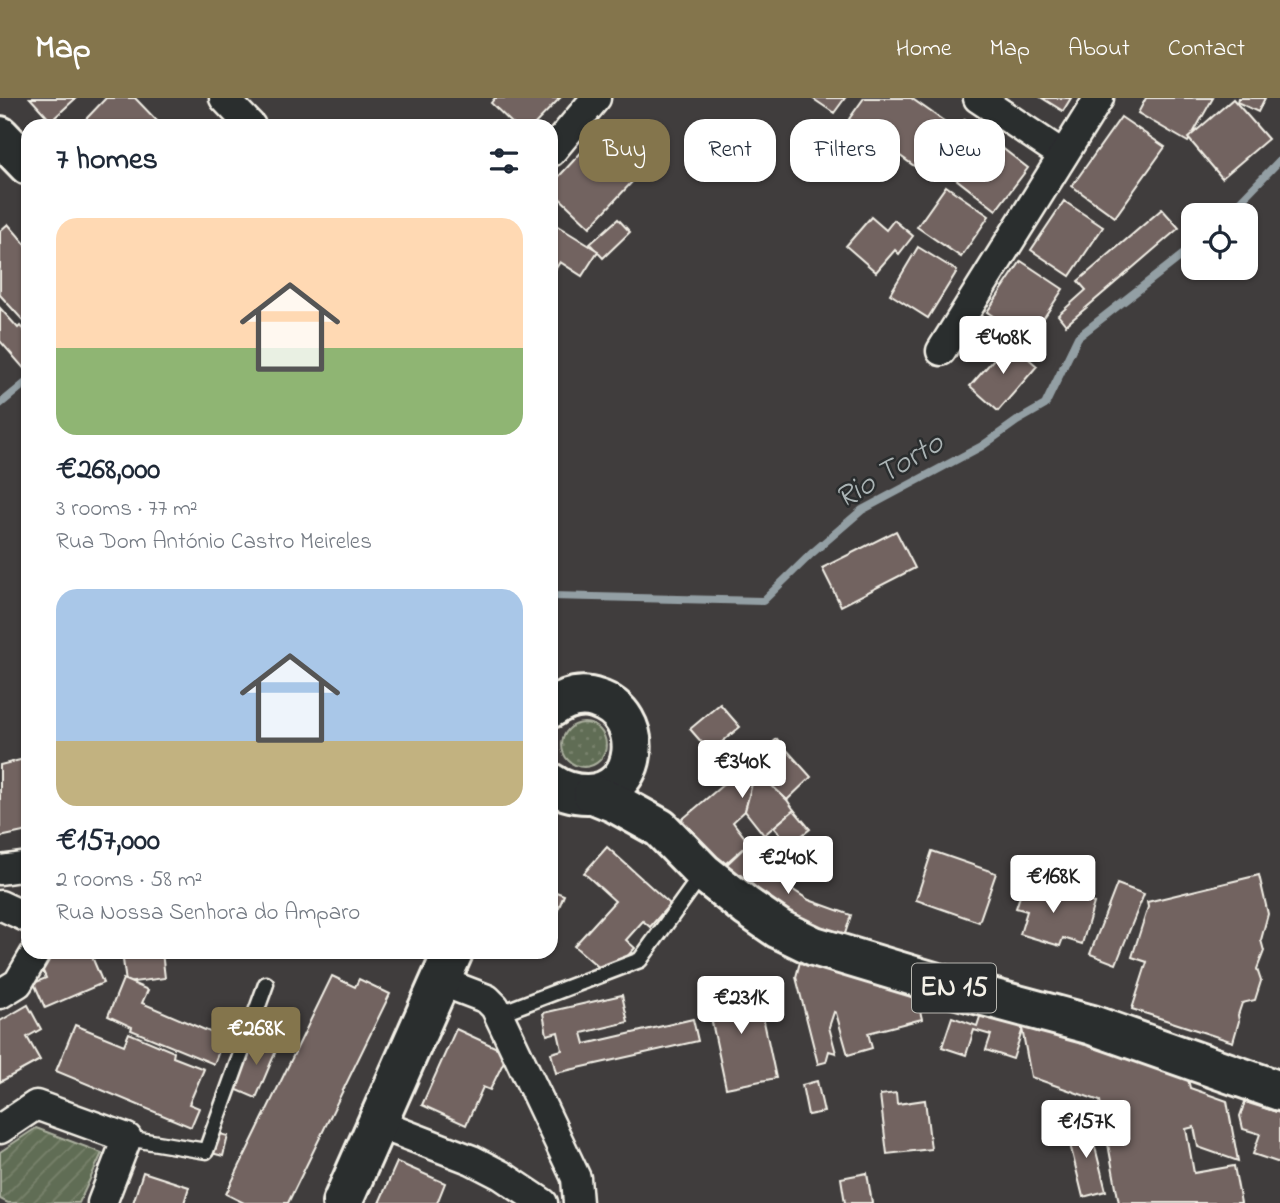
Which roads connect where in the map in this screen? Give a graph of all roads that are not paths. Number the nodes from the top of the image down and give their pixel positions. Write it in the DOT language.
graph roads {
  1 [pos="224,98"];
  2 [pos="596,98"];
  3 [pos="978,98"];
  4 [pos="1099,98"];
  5 [pos="244,119"];
  6 [pos="0,136"];
  7 [pos="558,144"];
  8 [pos="1063,155"];
  9 [pos="21,158"];
  10 [pos="941,351"];
  11 [pos="558,689"];
  12 [pos="591,696"];
  13 [pos="558,703"];
  14 [pos="632,755"];
  15 [pos="568,795"];
  16 [pos="660,828"];
  17 [pos="21,867"];
  18 [pos="0,870"];
  19 [pos="703,872"];
  20 [pos="0,905"];
  21 [pos="21,915"];
  22 [pos="33,959"];
  23 [pos="446,967"];
  24 [pos="266,984"];
  25 [pos="0,994"];
  26 [pos="498,1014"];
  27 [pos="1280,1091"];
  28 [pos="376,1123"];
  29 [pos="0,1129"];
  30 [pos="127,1138"];
  31 [pos="102,1203"];
  32 [pos="342,1203"];
  33 [pos="543,1203"];
  34 [pos="578,1203"];
  1 -- 5 [label="street"];
  2 -- 7 [label="street"];
  3 -- 8 [label="street"];
  4 -- 8 [label="street"];
  6 -- 9 [label="main road"];
  8 -- 10 [label="street"];
  11 -- 12 [label="main road"];
  12 -- 13 [label="main road"];
  12 -- 14 [label="main road"];
  14 -- 15 [label="main road"];
  14 -- 16 [label="main road, EN 15"];
  15 -- 16 [label="main road"];
  16 -- 19 [label="main road, EN 15"];
  17 -- 18 [label="street"];
  19 -- 26 [label="lane"];
  19 -- 27 [label="main road, EN 15"];
  20 -- 21 [label="street"];
  22 -- 25 [label="street"];
  23 -- 26 [label="street"];
  23 -- 28 [label="main road"];
  24 -- 30 [label="lane"];
  26 -- 34 [label="street"];
  28 -- 32 [label="main road"];
  28 -- 33 [label="street"];
  29 -- 30 [label="street"];
  30 -- 31 [label="street"];
}
